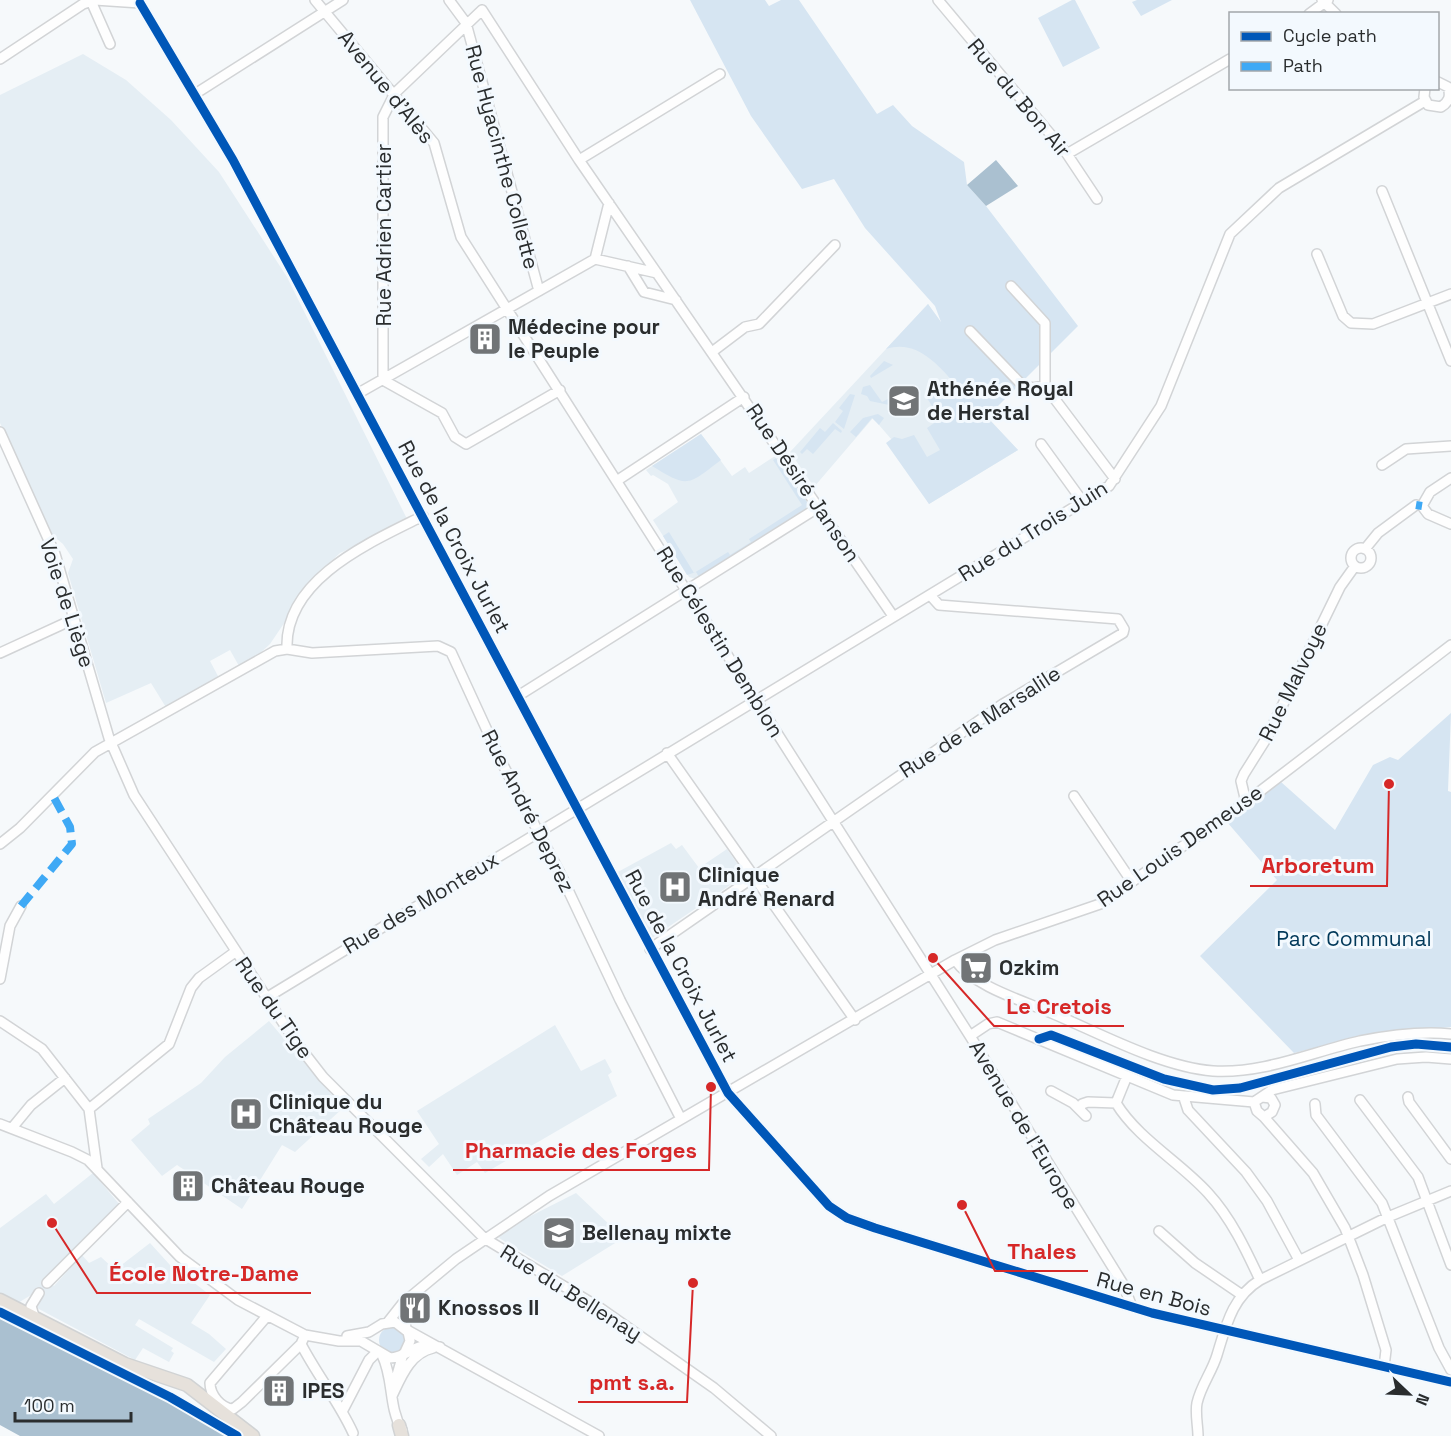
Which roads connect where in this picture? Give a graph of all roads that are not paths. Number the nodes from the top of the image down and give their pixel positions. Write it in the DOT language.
graph roads {
  1 [pos="119,0"];
  2 [pos="315,0"];
  3 [pos="343,0"];
  4 [pos="450,0"];
  5 [pos="938,0"];
  6 [pos="92,1"];
  7 [pos="142,1"];
  8 [pos="1325,1"];
  9 [pos="482,5"];
  10 [pos="324,12"];
  11 [pos="1311,12"];
  12 [pos="466,23"];
  13 [pos="110,44"];
  14 [pos="0,59"];
  15 [pos="1229,60"];
  16 [pos="720,74"];
  17 [pos="1449,86"];
  18 [pos="1425,90"];
  19 [pos="395,93"];
  20 [pos="195,94"];
  21 [pos="1425,101"];
  22 [pos="1448,108"];
  23 [pos="1067,154"];
  24 [pos="579,160"];
  25 [pos="1382,191"];
  26 [pos="1097,199"];
  27 [pos="609,202"];
  28 [pos="836,245"];
  29 [pos="1317,254"];
  30 [pos="595,259"];
  31 [pos="628,266"];
  32 [pos="657,273"];
  33 [pos="1011,286"];
  34 [pos="539,291"];
  35 [pos="1451,294"];
  36 [pos="676,300"];
  37 [pos="1427,303"];
  38 [pos="509,308"];
  39 [pos="970,331"];
  40 [pos="712,352"];
  41 [pos="1451,361"];
  42 [pos="383,380"];
  43 [pos="1045,386"];
  44 [pos="560,390"];
  45 [pos="357,394"];
  46 [pos="744,397"];
  47 [pos="0,432"];
  48 [pos="1041,444"];
  49 [pos="1451,446"];
  50 [pos="4,453"];
  51 [pos="1382,465"];
  52 [pos="1451,478"];
  53 [pos="1115,479"];
  54 [pos="618,480"];
  55 [pos="1083,502"];
  56 [pos="1416,505"];
  57 [pos="819,507"];
  58 [pos="423,516"];
  59 [pos="1451,524"];
  60 [pos="688,591"];
  61 [pos="930,596"];
  62 [pos="893,616"];
  63 [pos="74,619"];
  64 [pos="1451,645"];
  65 [pos="287,649"];
  66 [pos="0,653"];
  67 [pos="518,696"];
  68 [pos="757,700"];
  69 [pos="111,744"];
  70 [pos="667,753"];
  71 [pos="1074,796"];
  72 [pos="1246,802"];
  73 [pos="577,807"];
  74 [pos="833,820"];
  75 [pos="538,831"];
  76 [pos="0,844"];
  77 [pos="754,876"];
  78 [pos="1132,882"];
  79 [pos="21,906"];
  80 [pos="650,949"];
  81 [pos="235,952"];
  82 [pos="955,960"];
  83 [pos="930,976"];
  84 [pos="0,979"];
  85 [pos="266,998"];
  86 [pos="855,1020"];
  87 [pos="0,1021"];
  88 [pos="1451,1034"];
  89 [pos="970,1036"];
  90 [pos="1451,1059"];
  91 [pos="1127,1076"];
  92 [pos="66,1078"];
  93 [pos="1051,1091"];
  94 [pos="728,1093"];
  95 [pos="1408,1096"];
  96 [pos="1184,1098"];
  97 [pos="1257,1100"];
  98 [pos="1360,1100"];
  99 [pos="1116,1103"];
  100 [pos="1315,1104"];
  101 [pos="89,1109"];
  102 [pos="680,1117"];
  103 [pos="1264,1117"];
  104 [pos="0,1124"];
  105 [pos="12,1128"];
  106 [pos="1451,1159"];
  107 [pos="98,1168"];
  108 [pos="1451,1191"];
  109 [pos="1428,1200"];
  110 [pos="128,1202"];
  111 [pos="1388,1216"];
  112 [pos="1160,1231"];
  113 [pos="1348,1236"];
  114 [pos="484,1238"];
  115 [pos="1299,1260"];
  116 [pos="1451,1265"];
  117 [pos="1260,1280"];
  118 [pos="47,1283"];
  119 [pos="39,1293"];
  120 [pos="1242,1295"];
  121 [pos="406,1300"];
  122 [pos="0,1303"];
  123 [pos="1132,1307"];
  124 [pos="267,1316"];
  125 [pos="34,1317"];
  126 [pos="388,1322"];
  127 [pos="378,1328"];
  128 [pos="406,1329"];
  129 [pos="1223,1331"];
  130 [pos="67,1335"];
  131 [pos="303,1339"];
  132 [pos="330,1339"];
  133 [pos="440,1347"];
  134 [pos="378,1351"];
  135 [pos="404,1353"];
  136 [pos="1384,1367"];
  137 [pos="1451,1370"];
  138 [pos="1451,1382"];
  139 [pos="392,1396"];
  140 [pos="343,1410"];
  141 [pos="402,1432"];
  142 [pos="353,1433"];
  143 [pos="253,1436"];
  144 [pos="598,1436"];
  145 [pos="771,1436"];
  146 [pos="1198,1436"];
  1 -- 6 [label="street"];
  1 -- 7 [label="street"];
  2 -- 10 [label="street, Avenue d'Alès"];
  3 -- 10 [label="street"];
  4 -- 12 [label="street, Rue Hyacinthe Collette"];
  5 -- 23 [label="street, Rue du Bon Air"];
  6 -- 13 [label="street"];
  6 -- 14 [label="street"];
  7 -- 20 [label="street, Rue de la Croix Jurlet"];
  8 -- 11 [label="street"];
  9 -- 12 [label="street"];
  9 -- 24 [label="street, Rue Désiré Janson"];
  10 -- 19 [label="street, Avenue d'Alès"];
  10 -- 20 [label="street"];
  12 -- 19 [label="street"];
  12 -- 34 [label="street, Rue Hyacinthe Collette"];
  15 -- 23 [label="street"];
  16 -- 24 [label="street"];
  17 -- 22 [label="street"];
  18 -- 21 [label="street"];
  19 -- 38 [label="street, Avenue d'Alès"];
  19 -- 42 [label="street, Rue Adrien Cartier"];
  20 -- 45 [label="street, Rue de la Croix Jurlet"];
  21 -- 22 [label="street"];
  21 -- 53 [label="street, Rue du Trois Juin"];
  23 -- 26 [label="street, Rue du Bon Air"];
  24 -- 27 [label="street, Rue Désiré Janson"];
  25 -- 37 [label="street"];
  27 -- 30 [label="street"];
  27 -- 32 [label="street, Rue Désiré Janson"];
  28 -- 40 [label="street"];
  29 -- 37 [label="street"];
  30 -- 31 [label="street"];
  30 -- 34 [label="street"];
  31 -- 32 [label="street"];
  31 -- 36 [label="street"];
  32 -- 36 [label="street, Rue Désiré Janson"];
  33 -- 43 [label="street"];
  34 -- 38 [label="street"];
  35 -- 37 [label="street"];
  36 -- 40 [label="street, Rue Désiré Janson"];
  37 -- 41 [label="street"];
  38 -- 42 [label="street"];
  38 -- 44 [label="street, Rue Célestin Demblon"];
  39 -- 43 [label="street"];
  40 -- 46 [label="street, Rue Désiré Janson"];
  42 -- 44 [label="street"];
  42 -- 45 [label="street"];
  43 -- 53 [label="street"];
  44 -- 54 [label="street, Rue Célestin Demblon"];
  45 -- 58 [label="street, Rue de la Croix Jurlet"];
  46 -- 54 [label="street"];
  46 -- 57 [label="street, Rue Désiré Janson"];
  47 -- 50 [label="street, Voie de Liège"];
  48 -- 55 [label="street"];
  49 -- 51 [label="street"];
  50 -- 63 [label="street, Voie de Liège"];
  52 -- 59 [label="street"];
  53 -- 55 [label="street, Rue du Trois Juin"];
  54 -- 60 [label="street, Rue Célestin Demblon"];
  55 -- 61 [label="street, Rue du Trois Juin"];
  56 -- 72 [label="street, Rue Malvoye"];
  57 -- 60 [label="street"];
  57 -- 62 [label="street, Rue Désiré Janson"];
  58 -- 65 [label="street"];
  58 -- 67 [label="street, Rue de la Croix Jurlet"];
  60 -- 67 [label="street"];
  60 -- 68 [label="street, Rue Célestin Demblon"];
  61 -- 62 [label="street, Rue du Trois Juin"];
  61 -- 74 [label="street, Rue de la Marsalile"];
  62 -- 68 [label="street, Rue du Trois Juin"];
  63 -- 66 [label="street"];
  63 -- 69 [label="street, Voie de Liège"];
  64 -- 72 [label="street, Rue Louis Demeuse"];
  65 -- 69 [label="street"];
  65 -- 75 [label="street, Rue André Deprez"];
  67 -- 73 [label="street, Rue de la Croix Jurlet"];
  68 -- 70 [label="street, Rue du Trois Juin"];
  68 -- 74 [label="street, Rue Célestin Demblon"];
  69 -- 76 [label="street"];
  69 -- 81 [label="street, Rue du Tige"];
  70 -- 73 [label="street, Rue du Trois Juin"];
  70 -- 77 [label="street"];
  71 -- 78 [label="street"];
  72 -- 78 [label="street, Rue Louis Demeuse"];
  73 -- 75 [label="street, Rue des Monteux"];
  73 -- 80 [label="street, Rue de la Croix Jurlet"];
  74 -- 77 [label="street"];
  74 -- 83 [label="street, Rue Célestin Demblon"];
  75 -- 85 [label="street, Rue des Monteux"];
  75 -- 102 [label="street, Rue André Deprez"];
  77 -- 80 [label="street"];
  77 -- 86 [label="street"];
  78 -- 82 [label="street, Rue Louis Demeuse"];
  79 -- 84 [label="street"];
  80 -- 94 [label="street, Rue de la Croix Jurlet"];
  81 -- 85 [label="street, Rue du Tige"];
  81 -- 101 [label="street"];
  82 -- 83 [label="street, Rue Louis Demeuse"];
  82 -- 88 [label="street"];
  83 -- 86 [label="street, Rue Louis Demeuse"];
  83 -- 89 [label="street, Avenue de l'Europe"];
  85 -- 114 [label="street, Rue du Tige"];
  86 -- 94 [label="street, Rue Louis Demeuse"];
  87 -- 92 [label="street"];
  89 -- 91 [label="street"];
  89 -- 123 [label="street, Avenue de l'Europe"];
  90 -- 97 [label="street"];
  91 -- 96 [label="street"];
  91 -- 99 [label="street"];
  92 -- 101 [label="street"];
  92 -- 105 [label="street"];
  93 -- 99 [label="street"];
  94 -- 102 [label="street, Rue Louis Demeuse"];
  94 -- 123 [label="street, Rue en Bois"];
  95 -- 106 [label="street"];
  96 -- 97 [label="street"];
  96 -- 115 [label="street"];
  97 -- 103 [label="street"];
  97 -- 103 [label="street"];
  98 -- 109 [label="street"];
  99 -- 117 [label="street"];
  100 -- 111 [label="street"];
  101 -- 107 [label="street"];
  102 -- 114 [label="street, Rue Louis Demeuse"];
  103 -- 113 [label="street"];
  104 -- 105 [label="street"];
  105 -- 107 [label="street"];
  107 -- 110 [label="street"];
  108 -- 109 [label="street"];
  109 -- 111 [label="street"];
  109 -- 116 [label="street"];
  110 -- 118 [label="street"];
  110 -- 124 [label="street"];
  111 -- 113 [label="street"];
  111 -- 137 [label="street"];
  112 -- 120 [label="street"];
  113 -- 115 [label="street"];
  113 -- 136 [label="street"];
  114 -- 121 [label="street, Rue Louis Demeuse"];
  114 -- 145 [label="street, Rue du Bellenay"];
  115 -- 117 [label="street"];
  117 -- 120 [label="street"];
  119 -- 125 [label="street"];
  120 -- 129 [label="street"];
  121 -- 126 [label="street, Rue Louis Demeuse"];
  121 -- 128 [label="street"];
  122 -- 125 [label="main road"];
  122 -- 130 [label="main road"];
  123 -- 129 [label="street, Rue en Bois"];
  124 -- 131 [label="street"];
  124 -- 131 [label="street"];
  125 -- 130 [label="main road"];
  126 -- 127 [label="street"];
  126 -- 128 [label="street"];
  127 -- 132 [label="street"];
  127 -- 134 [label="street"];
  128 -- 133 [label="street"];
  128 -- 135 [label="street"];
  129 -- 136 [label="street, Rue en Bois"];
  129 -- 146 [label="street"];
  130 -- 143 [label="main road"];
  131 -- 132 [label="street"];
  131 -- 140 [label="street"];
  132 -- 134 [label="street"];
  133 -- 135 [label="street"];
  133 -- 139 [label="street"];
  133 -- 144 [label="street"];
  134 -- 135 [label="street"];
  134 -- 139 [label="street"];
  134 -- 140 [label="street"];
  135 -- 139 [label="street"];
  136 -- 138 [label="street, Rue en Bois"];
  139 -- 141 [label="street"];
  140 -- 142 [label="street"];
}
